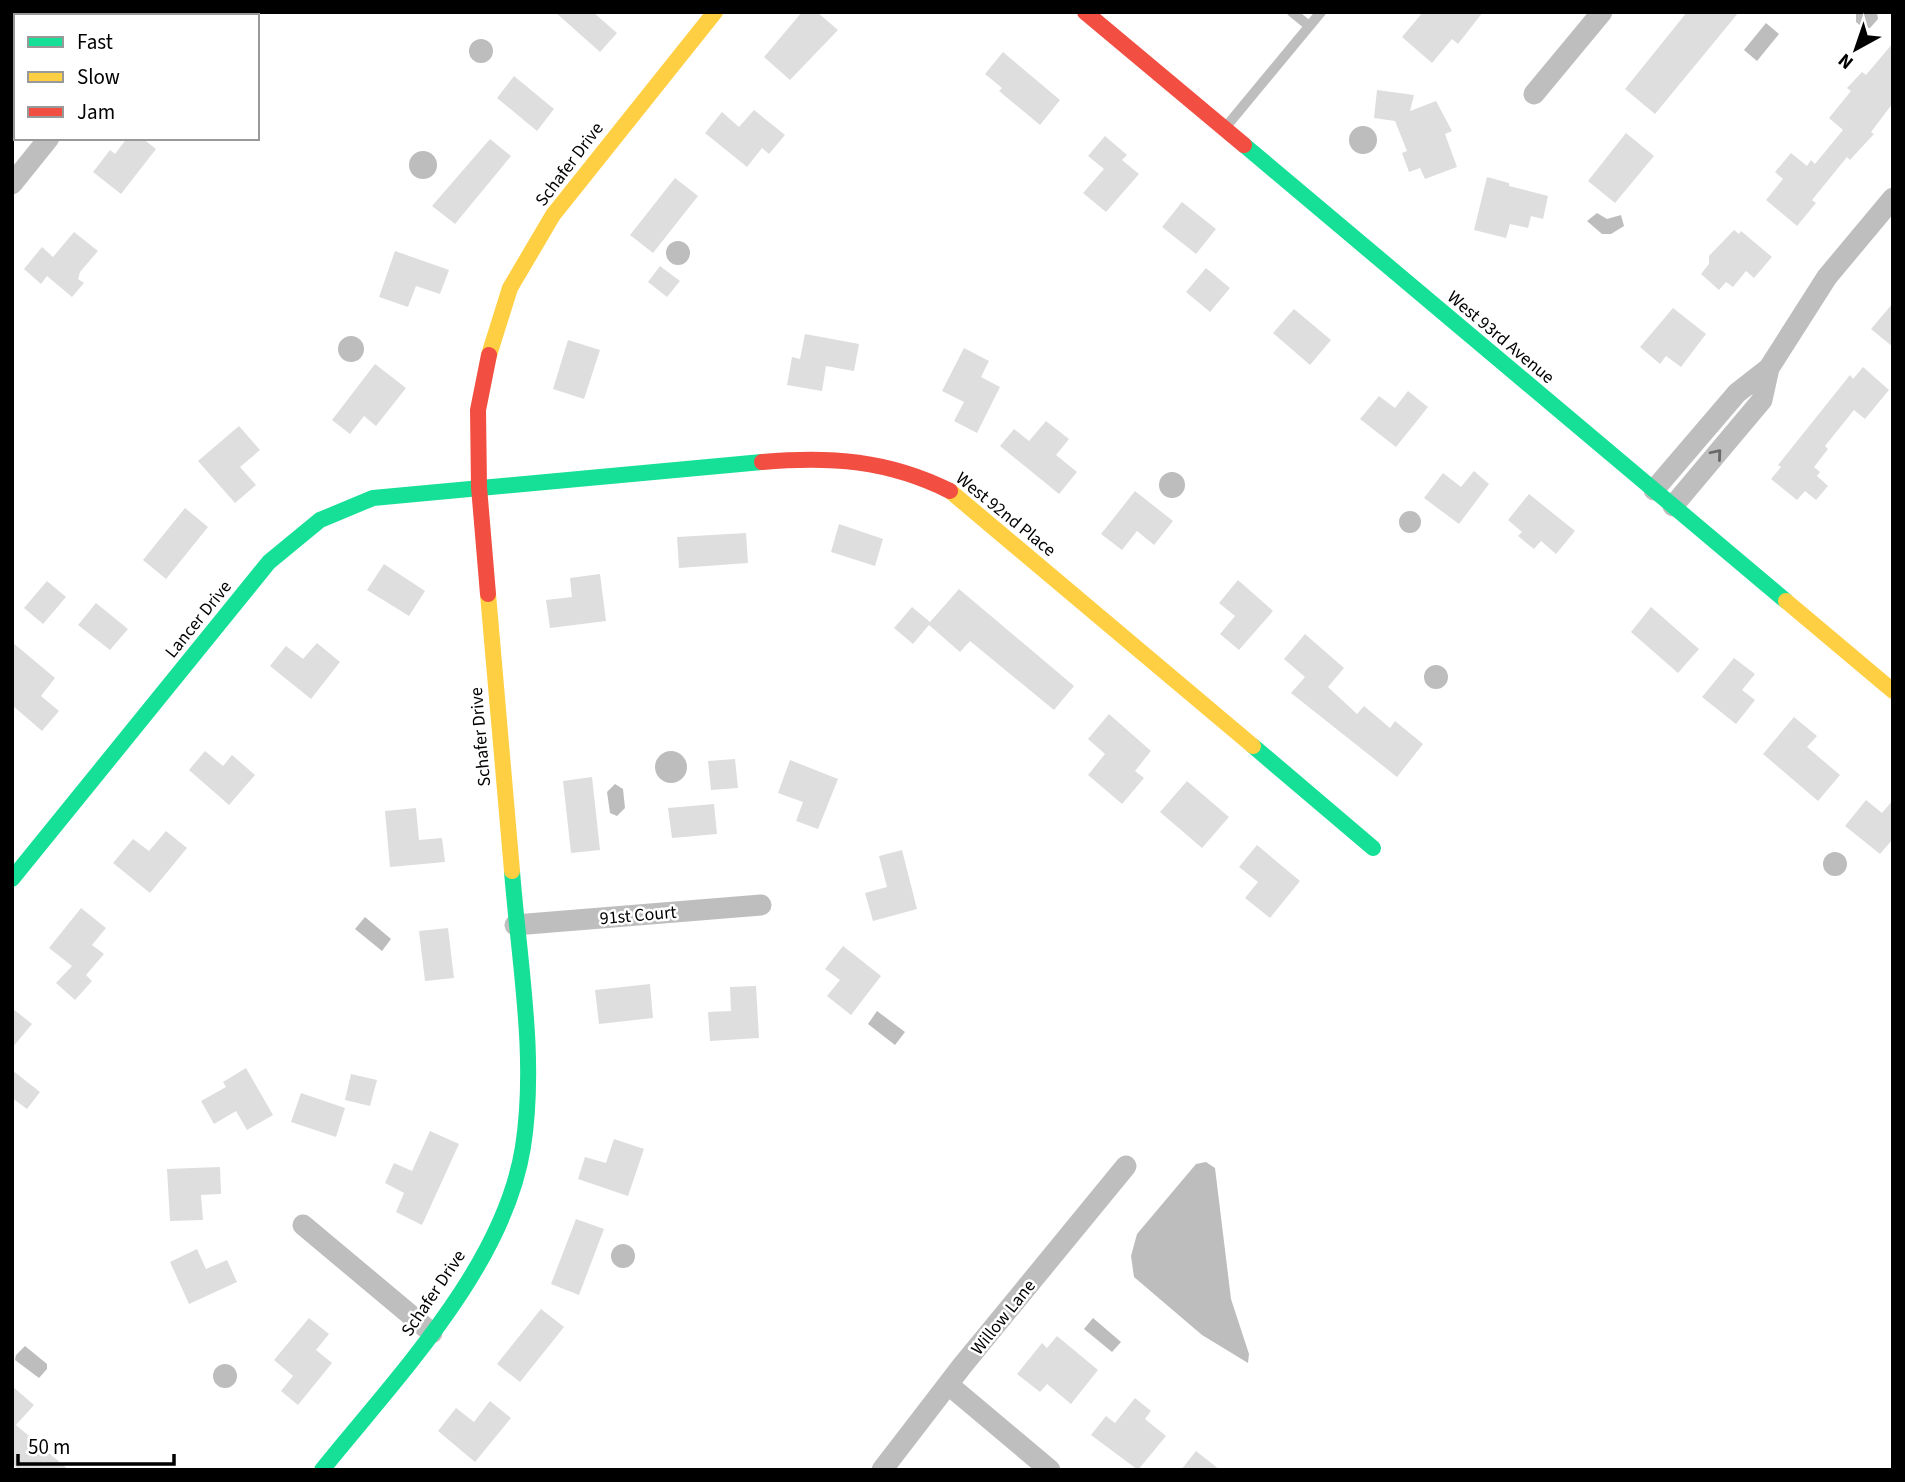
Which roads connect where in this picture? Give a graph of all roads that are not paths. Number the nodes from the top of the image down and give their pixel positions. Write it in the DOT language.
graph roads {
  1 [pos="715,12"];
  2 [pos="1085,12"];
  3 [pos="1293,12"];
  4 [pos="1321,12"];
  5 [pos="1602,12"];
  6 [pos="1309,26"];
  7 [pos="1534,94"];
  8 [pos="1223,130"];
  9 [pos="47,140"];
  10 [pos="12,184"];
  11 [pos="1893,198"];
  12 [pos="1769,368"];
  13 [pos="479,487"];
  14 [pos="1654,490"];
  15 [pos="1673,506"];
  16 [pos="1893,691"];
  17 [pos="1373,848"];
  18 [pos="12,879"];
  19 [pos="761,905"];
  20 [pos="515,925"];
  21 [pos="1126,1166"];
  22 [pos="303,1225"];
  23 [pos="432,1333"];
  24 [pos="950,1386"];
  25 [pos="322,1470"];
  26 [pos="882,1470"];
  27 [pos="1050,1470"];
  1 -- 13 [label="street, Schafer Drive"];
  2 -- 8 [label="street, West 93rd Avenue"];
  3 -- 6 [label="lane"];
  4 -- 6 [label="lane"];
  5 -- 7 [label="street"];
  6 -- 8 [label="lane"];
  8 -- 14 [label="street, West 93rd Avenue"];
  9 -- 10 [label="street"];
  11 -- 12 [label="street"];
  12 -- 14 [label="street"];
  15 -- 12 [label="street, one-way"];
  13 -- 17 [label="street, West 92nd Place"];
  13 -- 18 [label="street, Lancer Drive"];
  13 -- 20 [label="street, Schafer Drive"];
  14 -- 15 [label="street, West 93rd Avenue"];
  15 -- 16 [label="street, West 93rd Avenue"];
  19 -- 20 [label="street, 91st Court"];
  20 -- 23 [label="street, Schafer Drive"];
  21 -- 24 [label="street, Willow Lane"];
  22 -- 23 [label="street"];
  23 -- 25 [label="street, Schafer Drive"];
  24 -- 26 [label="street, Willow Lane"];
  24 -- 27 [label="street"];
}
